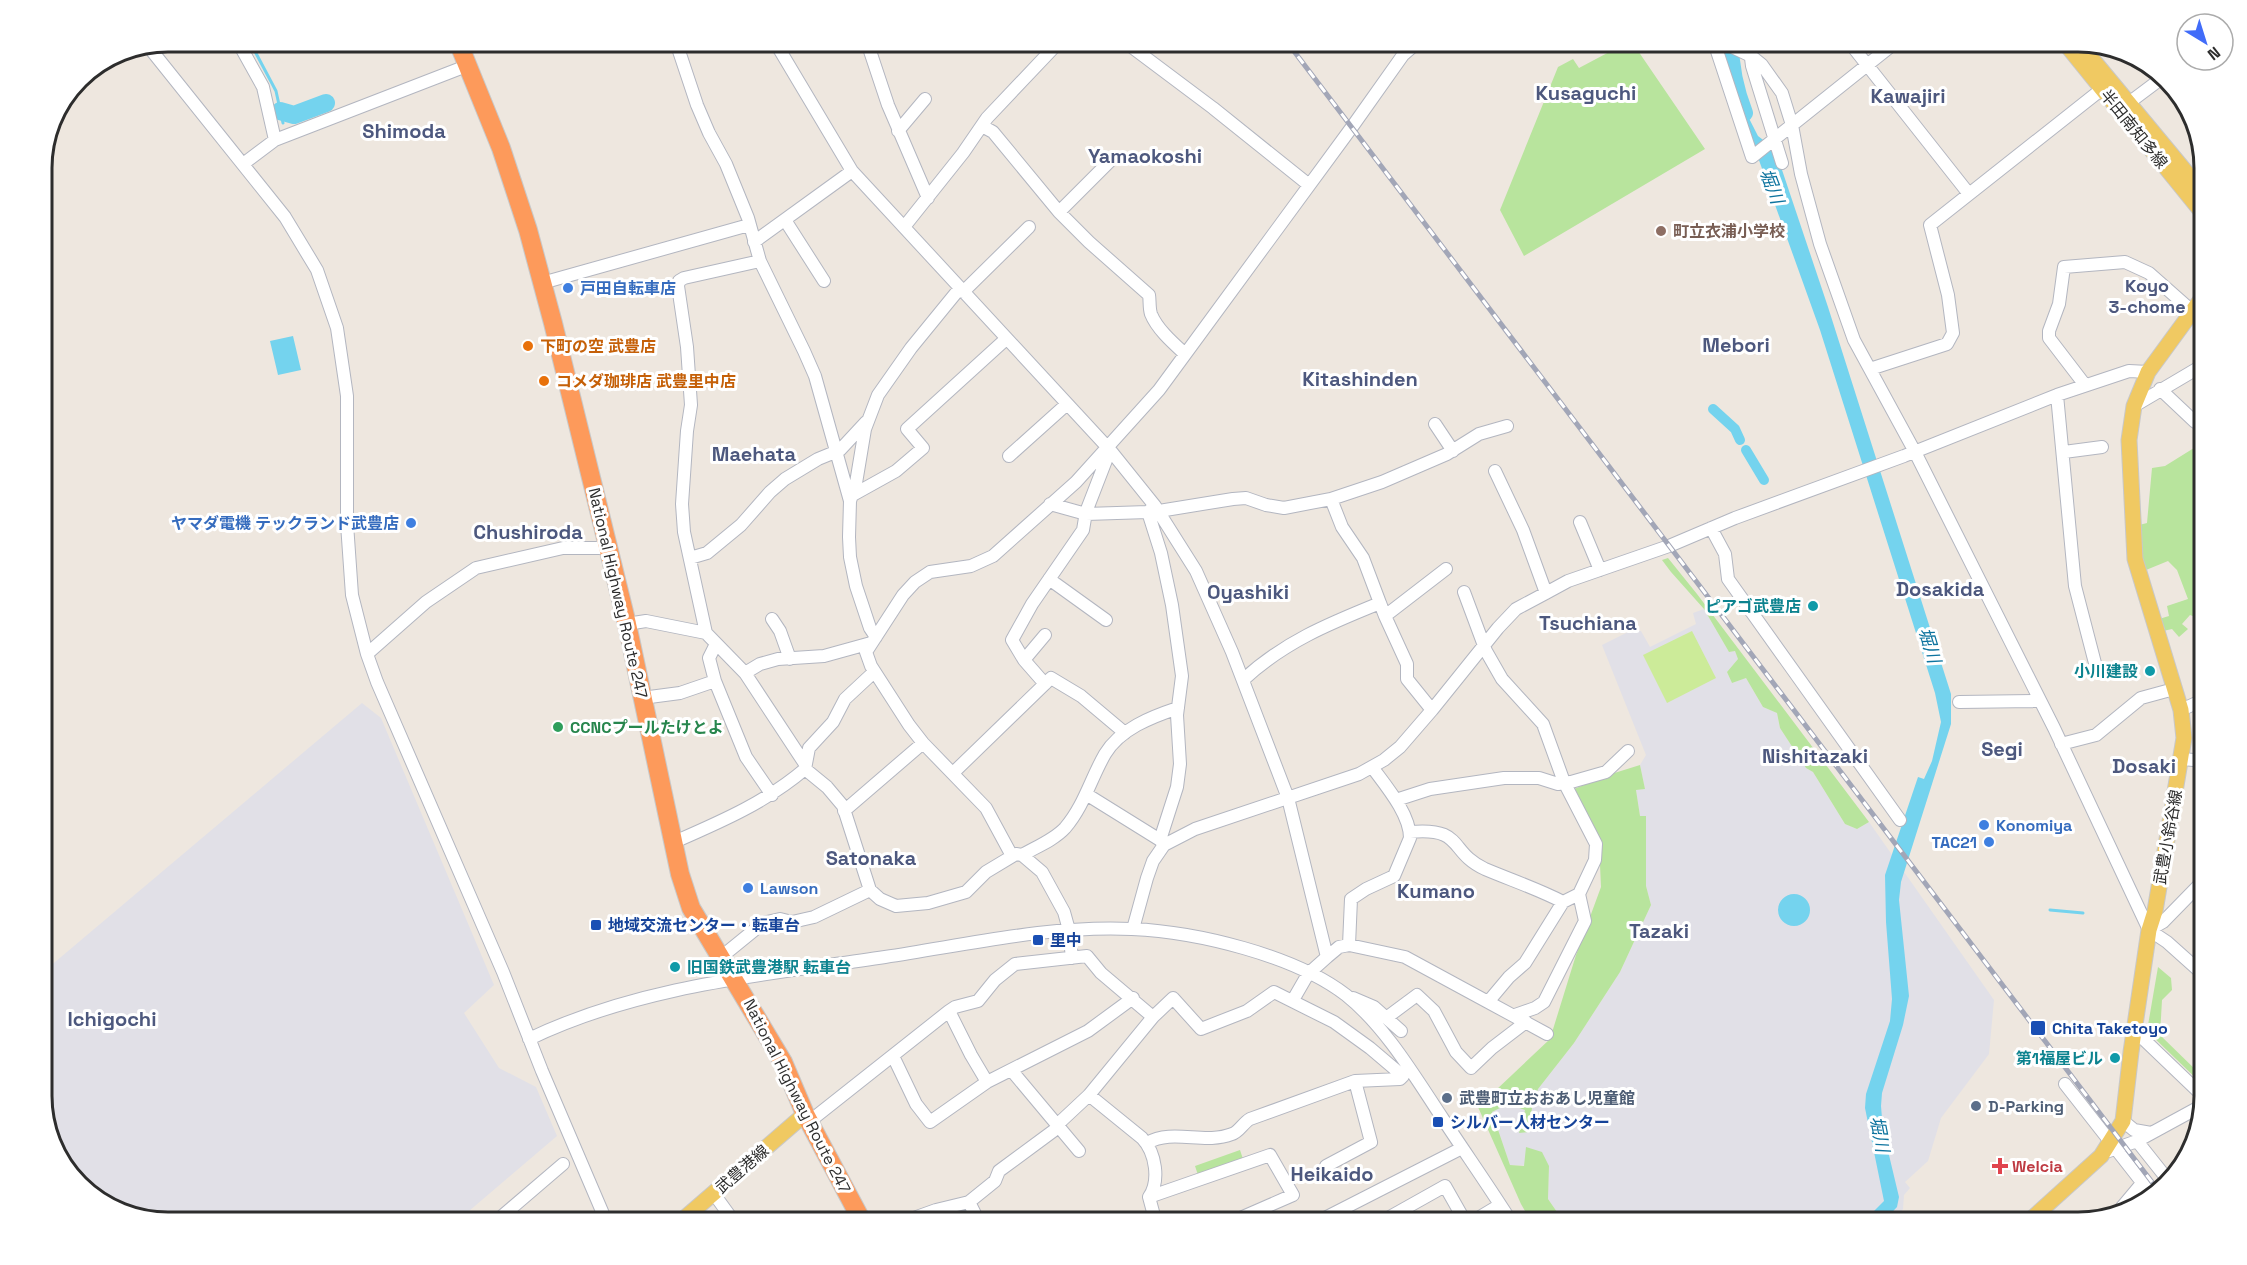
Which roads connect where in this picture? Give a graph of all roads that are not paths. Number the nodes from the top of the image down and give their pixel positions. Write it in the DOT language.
graph roads {
  1 [pos="1139,52"];
  2 [pos="1405,52"];
  3 [pos="1717,52"];
  4 [pos="1743,52"];
  5 [pos="1750,52"];
  6 [pos="1856,52"];
  7 [pos="1883,52"];
  8 [pos="2072,52"];
  9 [pos="244,53"];
  10 [pos="463,53"];
  11 [pos="680,53"];
  12 [pos="781,53"];
  13 [pos="871,53"];
  14 [pos="1049,53"];
  15 [pos="2087,53"];
  16 [pos="154,54"];
  17 [pos="1402,55"];
  18 [pos="1751,56"];
  19 [pos="469,65"];
  20 [pos="1867,65"];
  21 [pos="2156,82"];
  22 [pos="2102,89"];
  23 [pos="925,99"];
  24 [pos="2130,102"];
  25 [pos="1792,125"];
  26 [pos="982,126"];
  27 [pos="898,131"];
  28 [pos="1776,136"];
  29 [pos="276,140"];
  30 [pos="1111,160"];
  31 [pos="1782,163"];
  32 [pos="243,164"];
  33 [pos="852,171"];
  34 [pos="2194,181"];
  35 [pos="1309,185"];
  36 [pos="1969,194"];
  37 [pos="928,198"];
  38 [pos="2194,202"];
  39 [pos="1059,212"];
  40 [pos="785,220"];
  41 [pos="749,225"];
  42 [pos="904,227"];
  43 [pos="1029,227"];
  44 [pos="754,242"];
  45 [pos="760,261"];
  46 [pos="824,281"];
  47 [pos="542,283"];
  48 [pos="962,290"];
  49 [pos="2194,308"];
  50 [pos="2192,311"];
  51 [pos="1006,339"];
  52 [pos="1185,354"];
  53 [pos="1870,369"];
  54 [pos="2194,370"];
  55 [pos="2148,372"];
  56 [pos="2085,385"];
  57 [pos="2160,389"];
  58 [pos="2057,395"];
  59 [pos="1067,404"];
  60 [pos="2134,406"];
  61 [pos="870,419"];
  62 [pos="2194,421"];
  63 [pos="1435,424"];
  64 [pos="1507,426"];
  65 [pos="2102,447"];
  66 [pos="1012,448"];
  67 [pos="1109,448"];
  68 [pos="1453,451"];
  69 [pos="837,452"];
  70 [pos="1915,452"];
  71 [pos="2064,452"];
  72 [pos="1495,471"];
  73 [pos="850,498"];
  74 [pos="1331,499"];
  75 [pos="1050,504"];
  76 [pos="1154,510"];
  77 [pos="1086,514"];
  78 [pos="1580,522"];
  79 [pos="1711,528"];
  80 [pos="609,548"];
  81 [pos="690,558"];
  82 [pos="1446,569"];
  83 [pos="1600,570"];
  84 [pos="1049,579"];
  85 [pos="1464,592"];
  86 [pos="1546,593"];
  87 [pos="1380,603"];
  88 [pos="1385,616"];
  89 [pos="772,619"];
  90 [pos="1106,620"];
  91 [pos="627,624"];
  92 [pos="706,633"];
  93 [pos="1046,635"];
  94 [pos="874,640"];
  95 [pos="716,644"];
  96 [pos="1484,646"];
  97 [pos="367,654"];
  98 [pos="790,658"];
  99 [pos="1024,660"];
  100 [pos="2096,667"];
  101 [pos="874,672"];
  102 [pos="745,673"];
  103 [pos="1243,680"];
  104 [pos="715,681"];
  105 [pos="1046,684"];
  106 [pos="2174,689"];
  107 [pos="642,698"];
  108 [pos="2040,701"];
  109 [pos="1959,702"];
  110 [pos="2194,704"];
  111 [pos="1178,708"];
  112 [pos="1432,710"];
  113 [pos="2181,710"];
  114 [pos="1125,733"];
  115 [pos="923,743"];
  116 [pos="2061,744"];
  117 [pos="1628,752"];
  118 [pos="2182,759"];
  119 [pos="2194,760"];
  120 [pos="805,766"];
  121 [pos="1372,767"];
  122 [pos="953,773"];
  123 [pos="1564,782"];
  124 [pos="1086,794"];
  125 [pos="772,795"];
  126 [pos="1288,798"];
  127 [pos="1396,800"];
  128 [pos="844,811"];
  129 [pos="1900,820"];
  130 [pos="1410,832"];
  131 [pos="672,843"];
  132 [pos="1162,843"];
  133 [pos="1017,856"];
  134 [pos="870,890"];
  135 [pos="2194,890"];
  136 [pos="1579,894"];
  137 [pos="1563,902"];
  138 [pos="1133,929"];
  139 [pos="1069,930"];
  140 [pos="2149,930"];
  141 [pos="1349,945"];
  142 [pos="1327,957"];
  143 [pos="720,958"];
  144 [pos="1072,958"];
  145 [pos="2194,966"];
  146 [pos="1308,974"];
  147 [pos="733,979"];
  148 [pos="1346,995"];
  149 [pos="1133,998"];
  150 [pos="1293,1000"];
  151 [pos="1488,1002"];
  152 [pos="949,1011"];
  153 [pos="1153,1017"];
  154 [pos="1386,1018"];
  155 [pos="1520,1019"];
  156 [pos="2135,1031"];
  157 [pos="1546,1034"];
  158 [pos="1388,1038"];
  159 [pos="529,1039"];
  160 [pos="1373,1050"];
  161 [pos="893,1056"];
  162 [pos="1012,1071"];
  163 [pos="1355,1081"];
  164 [pos="987,1082"];
  165 [pos="2065,1084"];
  166 [pos="2194,1087"];
  167 [pos="1089,1095"];
  168 [pos="2194,1110"];
  169 [pos="807,1117"];
  170 [pos="2123,1121"];
  171 [pos="1059,1125"];
  172 [pos="2151,1133"];
  173 [pos="2137,1141"];
  174 [pos="1147,1143"];
  175 [pos="2113,1144"];
  176 [pos="1462,1148"];
  177 [pos="1080,1151"];
  178 [pos="563,1164"];
  179 [pos="1326,1166"];
  180 [pos="2164,1175"];
  181 [pos="2143,1182"];
  182 [pos="2148,1190"];
  183 [pos="714,1194"];
  184 [pos="1149,1197"];
  185 [pos="969,1202"];
  186 [pos="2126,1202"];
  187 [pos="1500,1205"];
  188 [pos="507,1212"];
  189 [pos="602,1212"];
  190 [pos="692,1212"];
  191 [pos="727,1212"];
  192 [pos="857,1212"];
  193 [pos="930,1212"];
  194 [pos="974,1212"];
  195 [pos="1153,1212"];
  196 [pos="1254,1212"];
  197 [pos="1337,1212"];
  198 [pos="1399,1212"];
  199 [pos="1461,1212"];
  200 [pos="1488,1212"];
  201 [pos="1505,1212"];
  202 [pos="2040,1212"];
  1 -- 35 [label="street"];
  2 -- 17 [label="street"];
  3 -- 28 [label="street"];
  4 -- 18 [label="street"];
  5 -- 18 [label="street"];
  6 -- 20 [label="street"];
  7 -- 20 [label="street"];
  8 -- 22 [label="main road, 半田南知多線"];
  9 -- 29 [label="street"];
  10 -- 19 [label="highway, National Highway Route 247"];
  11 -- 41 [label="street"];
  12 -- 33 [label="street"];
  13 -- 27 [label="street"];
  14 -- 26 [label="street"];
  15 -- 24 [label="main road, 半田南知多線"];
  16 -- 32 [label="street"];
  17 -- 35 [label="street"];
  18 -- 25 [label="street"];
  18 -- 28 [label="street"];
  19 -- 29 [label="street"];
  19 -- 47 [label="highway, National Highway Route 247"];
  20 -- 25 [label="street"];
  20 -- 36 [label="street"];
  21 -- 24 [label="street"];
  22 -- 36 [label="street"];
  22 -- 38 [label="main road, 半田南知多線"];
  23 -- 27 [label="street"];
  24 -- 34 [label="main road, 半田南知多線"];
  25 -- 28 [label="street"];
  25 -- 53 [label="street"];
  26 -- 37 [label="street"];
  26 -- 39 [label="street"];
  27 -- 37 [label="street"];
  28 -- 31 [label="street"];
  29 -- 32 [label="street"];
  30 -- 39 [label="street"];
  32 -- 97 [label="street"];
  33 -- 40 [label="street"];
  33 -- 42 [label="street"];
  35 -- 52 [label="street"];
  36 -- 53 [label="street"];
  37 -- 42 [label="street"];
  39 -- 52 [label="street"];
  40 -- 44 [label="street"];
  40 -- 46 [label="street"];
  41 -- 44 [label="street"];
  41 -- 47 [label="street"];
  42 -- 48 [label="street"];
  43 -- 48 [label="street"];
  44 -- 45 [label="street"];
  45 -- 69 [label="street"];
  45 -- 81 [label="street"];
  47 -- 80 [label="highway, National Highway Route 247"];
  48 -- 51 [label="street"];
  48 -- 61 [label="street"];
  49 -- 50 [label="main road, 武豊小鈴谷線"];
  50 -- 55 [label="main road, 武豊小鈴谷線"];
  50 -- 56 [label="street"];
  51 -- 59 [label="street"];
  51 -- 73 [label="street"];
  52 -- 67 [label="street"];
  53 -- 70 [label="street"];
  54 -- 57 [label="street"];
  55 -- 56 [label="street"];
  55 -- 60 [label="main road, 武豊小鈴谷線"];
  56 -- 58 [label="street"];
  57 -- 60 [label="street"];
  57 -- 62 [label="street"];
  58 -- 70 [label="street"];
  58 -- 71 [label="street"];
  59 -- 66 [label="street"];
  59 -- 67 [label="street"];
  60 -- 106 [label="main road, 武豊小鈴谷線"];
  61 -- 69 [label="street"];
  61 -- 73 [label="street"];
  63 -- 68 [label="street"];
  64 -- 68 [label="street"];
  65 -- 71 [label="street"];
  67 -- 75 [label="street"];
  67 -- 76 [label="street"];
  67 -- 77 [label="street"];
  68 -- 74 [label="street"];
  69 -- 73 [label="street"];
  69 -- 81 [label="street"];
  70 -- 79 [label="street"];
  70 -- 108 [label="street"];
  71 -- 100 [label="street"];
  72 -- 86 [label="street"];
  73 -- 94 [label="street"];
  74 -- 76 [label="street"];
  74 -- 87 [label="street"];
  75 -- 77 [label="street"];
  75 -- 94 [label="street"];
  76 -- 77 [label="street"];
  76 -- 103 [label="street"];
  76 -- 111 [label="street"];
  77 -- 84 [label="street"];
  78 -- 83 [label="street"];
  79 -- 83 [label="street"];
  79 -- 129 [label="street"];
  80 -- 91 [label="highway, National Highway Route 247"];
  80 -- 97 [label="street"];
  81 -- 92 [label="street"];
  82 -- 88 [label="street"];
  83 -- 86 [label="street"];
  84 -- 90 [label="street"];
  84 -- 99 [label="street"];
  85 -- 96 [label="street"];
  86 -- 96 [label="street"];
  87 -- 88 [label="street"];
  87 -- 103 [label="street"];
  88 -- 112 [label="street"];
  89 -- 98 [label="street"];
  91 -- 92 [label="street"];
  91 -- 107 [label="highway, National Highway Route 247"];
  92 -- 95 [label="street"];
  93 -- 99 [label="street"];
  94 -- 98 [label="street"];
  94 -- 101 [label="street"];
  95 -- 102 [label="street"];
  95 -- 104 [label="street"];
  96 -- 112 [label="street"];
  96 -- 123 [label="street"];
  97 -- 159 [label="street"];
  98 -- 102 [label="street"];
  99 -- 105 [label="street"];
  101 -- 115 [label="street"];
  101 -- 120 [label="street"];
  102 -- 120 [label="street"];
  103 -- 126 [label="street"];
  104 -- 107 [label="street"];
  104 -- 125 [label="street"];
  105 -- 114 [label="street"];
  105 -- 122 [label="street"];
  106 -- 113 [label="main road, 武豊小鈴谷線"];
  106 -- 116 [label="street"];
  107 -- 131 [label="highway, National Highway Route 247"];
  108 -- 109 [label="street"];
  108 -- 116 [label="street"];
  110 -- 113 [label="street"];
  111 -- 114 [label="street"];
  111 -- 132 [label="street"];
  112 -- 121 [label="street"];
  113 -- 118 [label="main road, 武豊小鈴谷線"];
  114 -- 124 [label="street"];
  115 -- 122 [label="street"];
  115 -- 128 [label="street"];
  116 -- 140 [label="street"];
  117 -- 123 [label="street"];
  118 -- 119 [label="street"];
  118 -- 140 [label="main road, 武豊小鈴谷線"];
  120 -- 125 [label="street"];
  120 -- 128 [label="street"];
  121 -- 126 [label="street"];
  121 -- 127 [label="street"];
  122 -- 133 [label="street"];
  123 -- 127 [label="street"];
  123 -- 136 [label="street"];
  124 -- 132 [label="street"];
  124 -- 133 [label="street"];
  125 -- 131 [label="street"];
  126 -- 132 [label="street"];
  126 -- 142 [label="street"];
  127 -- 130 [label="street"];
  128 -- 134 [label="street"];
  130 -- 137 [label="street"];
  130 -- 141 [label="street"];
  131 -- 143 [label="highway, National Highway Route 247"];
  132 -- 138 [label="street"];
  133 -- 134 [label="street"];
  133 -- 139 [label="street"];
  134 -- 143 [label="street"];
  135 -- 140 [label="street"];
  136 -- 137 [label="street"];
  136 -- 155 [label="street"];
  137 -- 151 [label="street"];
  138 -- 139 [label="street"];
  138 -- 146 [label="street"];
  139 -- 144 [label="street"];
  139 -- 147 [label="street"];
  140 -- 145 [label="street"];
  140 -- 156 [label="main road, 武豊小鈴谷線"];
  141 -- 142 [label="street"];
  141 -- 151 [label="street"];
  142 -- 146 [label="street"];
  143 -- 147 [label="highway, National Highway Route 247"];
  144 -- 149 [label="street"];
  144 -- 152 [label="street"];
  146 -- 148 [label="street"];
  146 -- 150 [label="street"];
  147 -- 159 [label="street"];
  147 -- 169 [label="highway, National Highway Route 247"];
  148 -- 154 [label="street"];
  148 -- 158 [label="street"];
  149 -- 153 [label="street"];
  149 -- 162 [label="street"];
  150 -- 153 [label="street"];
  150 -- 160 [label="street"];
  151 -- 155 [label="street"];
  152 -- 161 [label="street"];
  152 -- 164 [label="street"];
  153 -- 167 [label="street"];
  154 -- 155 [label="street"];
  154 -- 158 [label="street"];
  155 -- 157 [label="street"];
  156 -- 166 [label="street"];
  156 -- 170 [label="main road, 武豊小鈴谷線"];
  158 -- 160 [label="street"];
  158 -- 176 [label="street"];
  159 -- 189 [label="street"];
  160 -- 163 [label="street"];
  161 -- 164 [label="street"];
  161 -- 169 [label="street"];
  162 -- 164 [label="street"];
  162 -- 171 [label="street"];
  163 -- 174 [label="street"];
  163 -- 179 [label="street"];
  165 -- 175 [label="street"];
  167 -- 171 [label="street"];
  167 -- 174 [label="street"];
  168 -- 172 [label="street"];
  169 -- 183 [label="main road, 武豊港線"];
  169 -- 192 [label="highway, National Highway Route 247"];
  170 -- 172 [label="street"];
  170 -- 175 [label="main road, 武豊小鈴谷線"];
  171 -- 177 [label="street"];
  171 -- 185 [label="street"];
  172 -- 173 [label="street"];
  173 -- 175 [label="street"];
  173 -- 180 [label="street"];
  174 -- 184 [label="street"];
  175 -- 181 [label="street"];
  175 -- 202 [label="main road, 武豊小鈴谷線"];
  176 -- 187 [label="street"];
  176 -- 197 [label="street"];
  178 -- 188 [label="street"];
  181 -- 182 [label="street"];
  181 -- 186 [label="street"];
  183 -- 190 [label="main road, 武豊港線"];
  183 -- 191 [label="street"];
  184 -- 195 [label="street"];
  184 -- 196 [label="street"];
  185 -- 193 [label="street"];
  185 -- 194 [label="street"];
  187 -- 200 [label="street"];
  187 -- 201 [label="street"];
  198 -- 199 [label="street"];
}
